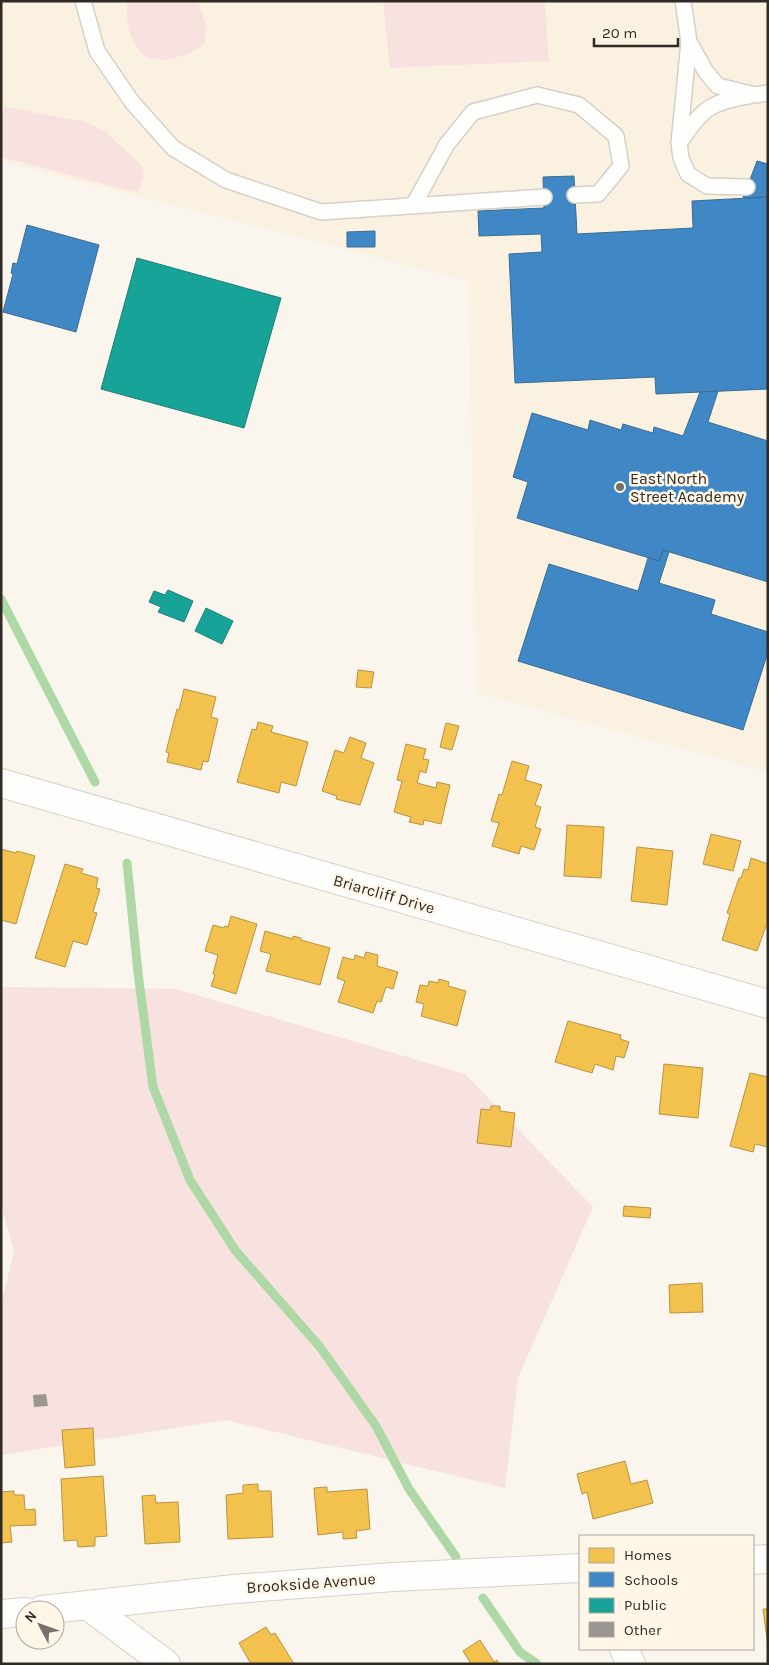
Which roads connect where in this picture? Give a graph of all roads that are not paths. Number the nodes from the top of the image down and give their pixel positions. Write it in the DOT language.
graph roads {
  1 [pos="83,1"];
  2 [pos="683,1"];
  3 [pos="689,42"];
  4 [pos="761,94"];
  5 [pos="679,143"];
  6 [pos="747,187"];
  7 [pos="575,195"];
  8 [pos="544,197"];
  9 [pos="413,206"];
  10 [pos="1,783"];
  11 [pos="768,1004"];
  12 [pos="768,1559"];
  13 [pos="754,1560"];
  14 [pos="579,1568"];
  15 [pos="88,1604"];
  16 [pos="65,1607"];
  17 [pos="15,1613"];
  18 [pos="1,1614"];
  19 [pos="624,1650"];
  20 [pos="166,1664"];
  21 [pos="631,1664"];
  1 -- 9 [label="lane"];
  2 -- 3 [label="lane"];
  3 -- 4 [label="lane"];
  3 -- 5 [label="lane"];
  4 -- 5 [label="lane"];
  5 -- 6 [label="lane"];
  7 -- 9 [label="lane"];
  8 -- 9 [label="lane"];
  10 -- 11 [label="street, Briarcliff Drive"];
  12 -- 13 [label="street"];
  14 -- 15 [label="street, Brookside Avenue"];
  15 -- 16 [label="street, Brookside Avenue"];
  15 -- 20 [label="street"];
  17 -- 18 [label="street"];
  19 -- 21 [label="street"];
}
